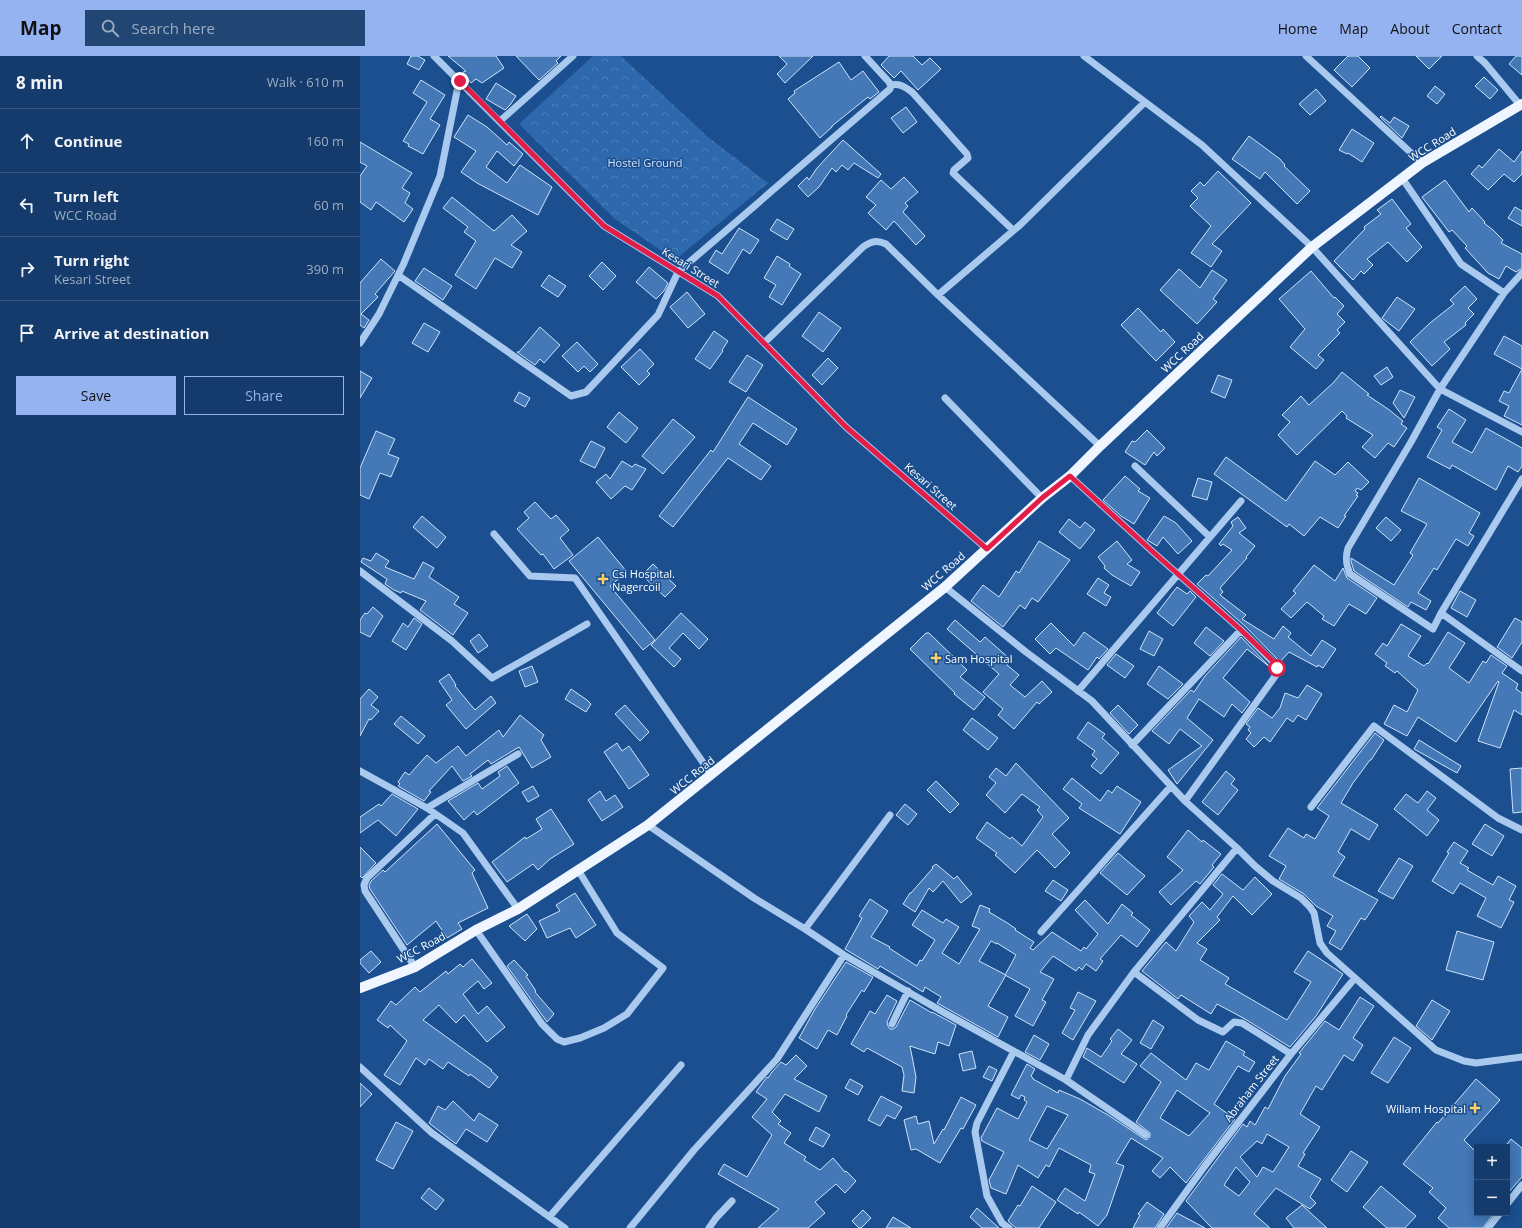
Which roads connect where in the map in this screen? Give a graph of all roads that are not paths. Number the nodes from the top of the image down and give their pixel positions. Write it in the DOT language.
graph roads {
  1 [pos="434,56"];
  2 [pos="573,56"];
  3 [pos="865,56"];
  4 [pos="1084,56"];
  5 [pos="1306,56"];
  6 [pos="1477,56"];
  7 [pos="460,81"];
  8 [pos="891,84"];
  9 [pos="1145,102"];
  10 [pos="1521,105"];
  11 [pos="500,121"];
  12 [pos="1422,164"];
  13 [pos="1402,178"];
  14 [pos="1013,230"];
  15 [pos="1312,247"];
  16 [pos="678,272"];
  17 [pos="1522,273"];
  18 [pos="398,274"];
  19 [pos="1504,294"];
  20 [pos="938,295"];
  21 [pos="360,343"];
  22 [pos="764,343"];
  23 [pos="1440,389"];
  24 [pos="945,398"];
  25 [pos="1522,432"];
  26 [pos="1100,446"];
  27 [pos="1135,466"];
  28 [pos="1070,476"];
  29 [pos="1522,479"];
  30 [pos="1042,498"];
  31 [pos="1241,501"];
  32 [pos="494,534"];
  33 [pos="1210,537"];
  34 [pos="987,549"];
  35 [pos="360,571"];
  36 [pos="1178,574"];
  37 [pos="944,587"];
  38 [pos="1442,613"];
  39 [pos="587,624"];
  40 [pos="1241,630"];
  41 [pos="1522,671"];
  42 [pos="1078,691"];
  43 [pos="1132,745"];
  44 [pos="518,754"];
  45 [pos="360,772"];
  46 [pos="711,774"];
  47 [pos="1172,786"];
  48 [pos="1185,801"];
  49 [pos="1311,807"];
  50 [pos="427,808"];
  51 [pos="435,814"];
  52 [pos="890,815"];
  53 [pos="648,825"];
  54 [pos="1522,830"];
  55 [pos="1237,848"];
  56 [pos="578,870"];
  57 [pos="518,909"];
  58 [pos="805,929"];
  59 [pos="476,930"];
  60 [pos="1041,932"];
  61 [pos="844,955"];
  62 [pos="415,967"];
  63 [pos="1134,972"];
  64 [pos="1355,978"];
  65 [pos="361,985"];
  66 [pos="908,991"];
  67 [pos="892,1024"];
  68 [pos="1014,1051"];
  69 [pos="1291,1054"];
  70 [pos="1522,1056"];
  71 [pos="681,1065"];
  72 [pos="360,1067"];
  73 [pos="1066,1080"];
  74 [pos="1146,1135"];
  75 [pos="1522,1184"];
  76 [pos="1510,1200"];
  77 [pos="732,1201"];
  78 [pos="550,1216"];
  79 [pos="1498,1216"];
  80 [pos="1000,1226"];
  81 [pos="565,1228"];
  82 [pos="630,1228"];
  83 [pos="709,1228"];
  84 [pos="1009,1228"];
  85 [pos="1160,1228"];
  86 [pos="1488,1228"];
  1 -- 7 [label="street, Kesari Street"];
  2 -- 11 [label="street"];
  3 -- 8 [label="street"];
  4 -- 9 [label="street"];
  5 -- 12 [label="street"];
  6 -- 10 [label="street"];
  7 -- 11 [label="street, Kesari Street"];
  7 -- 18 [label="street"];
  8 -- 14 [label="street"];
  8 -- 16 [label="street"];
  9 -- 14 [label="street"];
  9 -- 15 [label="street"];
  10 -- 12 [label="main road, WCC Road"];
  11 -- 16 [label="street, Kesari Street"];
  12 -- 13 [label="main road, WCC Road"];
  13 -- 15 [label="main road, WCC Road"];
  13 -- 19 [label="street"];
  14 -- 20 [label="street"];
  15 -- 23 [label="street"];
  15 -- 26 [label="main road, WCC Road"];
  16 -- 18 [label="street"];
  16 -- 22 [label="street, Kesari Street"];
  17 -- 19 [label="street"];
  18 -- 21 [label="street"];
  19 -- 23 [label="street"];
  20 -- 22 [label="street"];
  20 -- 26 [label="street"];
  22 -- 34 [label="street, Kesari Street"];
  23 -- 25 [label="street"];
  23 -- 38 [label="street"];
  24 -- 30 [label="street"];
  26 -- 28 [label="main road, WCC Road"];
  27 -- 33 [label="street"];
  28 -- 30 [label="main road, WCC Road"];
  28 -- 36 [label="street"];
  29 -- 38 [label="street"];
  30 -- 34 [label="main road, WCC Road"];
  31 -- 33 [label="street"];
  32 -- 46 [label="street"];
  33 -- 36 [label="street"];
  34 -- 37 [label="main road, WCC Road"];
  35 -- 39 [label="street"];
  36 -- 40 [label="street"];
  36 -- 42 [label="street"];
  37 -- 42 [label="street"];
  37 -- 46 [label="main road, WCC Road"];
  38 -- 41 [label="street"];
  40 -- 43 [label="street"];
  40 -- 48 [label="street"];
  42 -- 43 [label="street"];
  43 -- 47 [label="street"];
  44 -- 50 [label="street"];
  45 -- 50 [label="street"];
  46 -- 53 [label="main road, WCC Road"];
  47 -- 48 [label="street"];
  47 -- 60 [label="street"];
  48 -- 55 [label="street"];
  49 -- 54 [label="street"];
  50 -- 51 [label="street"];
  51 -- 57 [label="street"];
  51 -- 62 [label="street"];
  52 -- 58 [label="street"];
  53 -- 56 [label="main road, WCC Road"];
  53 -- 58 [label="street"];
  55 -- 63 [label="street"];
  55 -- 64 [label="street"];
  56 -- 57 [label="main road, WCC Road"];
  56 -- 59 [label="street"];
  57 -- 59 [label="main road, WCC Road"];
  58 -- 61 [label="street"];
  59 -- 62 [label="main road, WCC Road"];
  61 -- 66 [label="street"];
  61 -- 82 [label="street"];
  62 -- 65 [label="main road, WCC Road"];
  63 -- 69 [label="street, Abraham Street"];
  63 -- 73 [label="street"];
  64 -- 69 [label="street"];
  64 -- 70 [label="street"];
  66 -- 67 [label="street"];
  66 -- 68 [label="street"];
  68 -- 73 [label="street"];
  68 -- 80 [label="street"];
  69 -- 85 [label="street, Abraham Street"];
  71 -- 78 [label="street"];
  72 -- 78 [label="street"];
  73 -- 74 [label="street"];
  75 -- 76 [label="street"];
  77 -- 83 [label="street"];
  78 -- 81 [label="street"];
  79 -- 86 [label="street"];
  80 -- 84 [label="street"];
}
